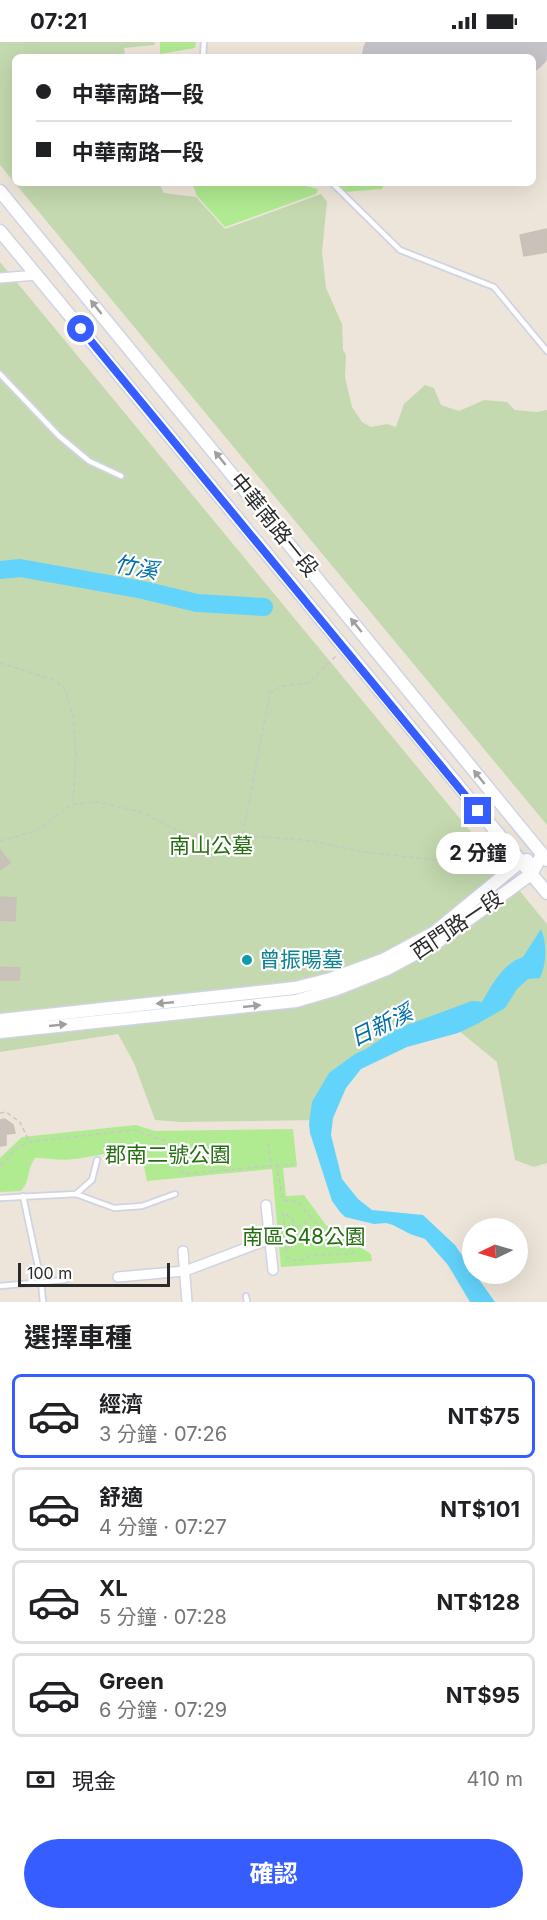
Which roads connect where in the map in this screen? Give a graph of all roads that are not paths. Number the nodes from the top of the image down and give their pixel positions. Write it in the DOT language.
graph roads {
  1 [pos="335,186"];
  2 [pos="0,191"];
  3 [pos="0,231"];
  4 [pos="38,275"];
  5 [pos="0,278"];
  6 [pos="547,351"];
  7 [pos="0,374"];
  8 [pos="121,476"];
  9 [pos="545,858"];
  10 [pos="520,862"];
  11 [pos="531,874"];
  12 [pos="547,893"];
  13 [pos="0,1020"];
  14 [pos="0,1032"];
  15 [pos="97,1160"];
  16 [pos="76,1194"];
  17 [pos="175,1194"];
  18 [pos="23,1196"];
  19 [pos="0,1198"];
  20 [pos="266,1205"];
  21 [pos="270,1239"];
  22 [pos="183,1251"];
  23 [pos="273,1270"];
  24 [pos="184,1271"];
  25 [pos="118,1277"];
  26 [pos="65,1280"];
  27 [pos="41,1281"];
  28 [pos="0,1286"];
  29 [pos="44,1302"];
  30 [pos="187,1302"];
  1 -- 6 [label="lane"];
  9 -- 2 [label="street, 中華南路一段, one-way"];
  3 -- 4 [label="street, 中華南路一段"];
  4 -- 5 [label="street"];
  4 -- 10 [label="street, 中華南路一段"];
  7 -- 8 [label="lane"];
  9 -- 10 [label="street, 西門路一段"];
  9 -- 11 [label="street, 西門路一段"];
  10 -- 11 [label="street, 中華南路一段"];
  10 -- 13 [label="street, 西門路一段, one-way"];
  11 -- 12 [label="street, 中華南路一段"];
  14 -- 11 [label="street, 西門路一段, one-way"];
  15 -- 16 [label="lane"];
  16 -- 17 [label="lane"];
  16 -- 18 [label="lane"];
  18 -- 19 [label="lane"];
  18 -- 27 [label="lane"];
  20 -- 21 [label="street"];
  21 -- 23 [label="street"];
  21 -- 24 [label="street"];
  22 -- 24 [label="street"];
  24 -- 25 [label="street"];
  24 -- 30 [label="street"];
  26 -- 27 [label="lane"];
  27 -- 28 [label="lane"];
  27 -- 29 [label="lane"];
}
